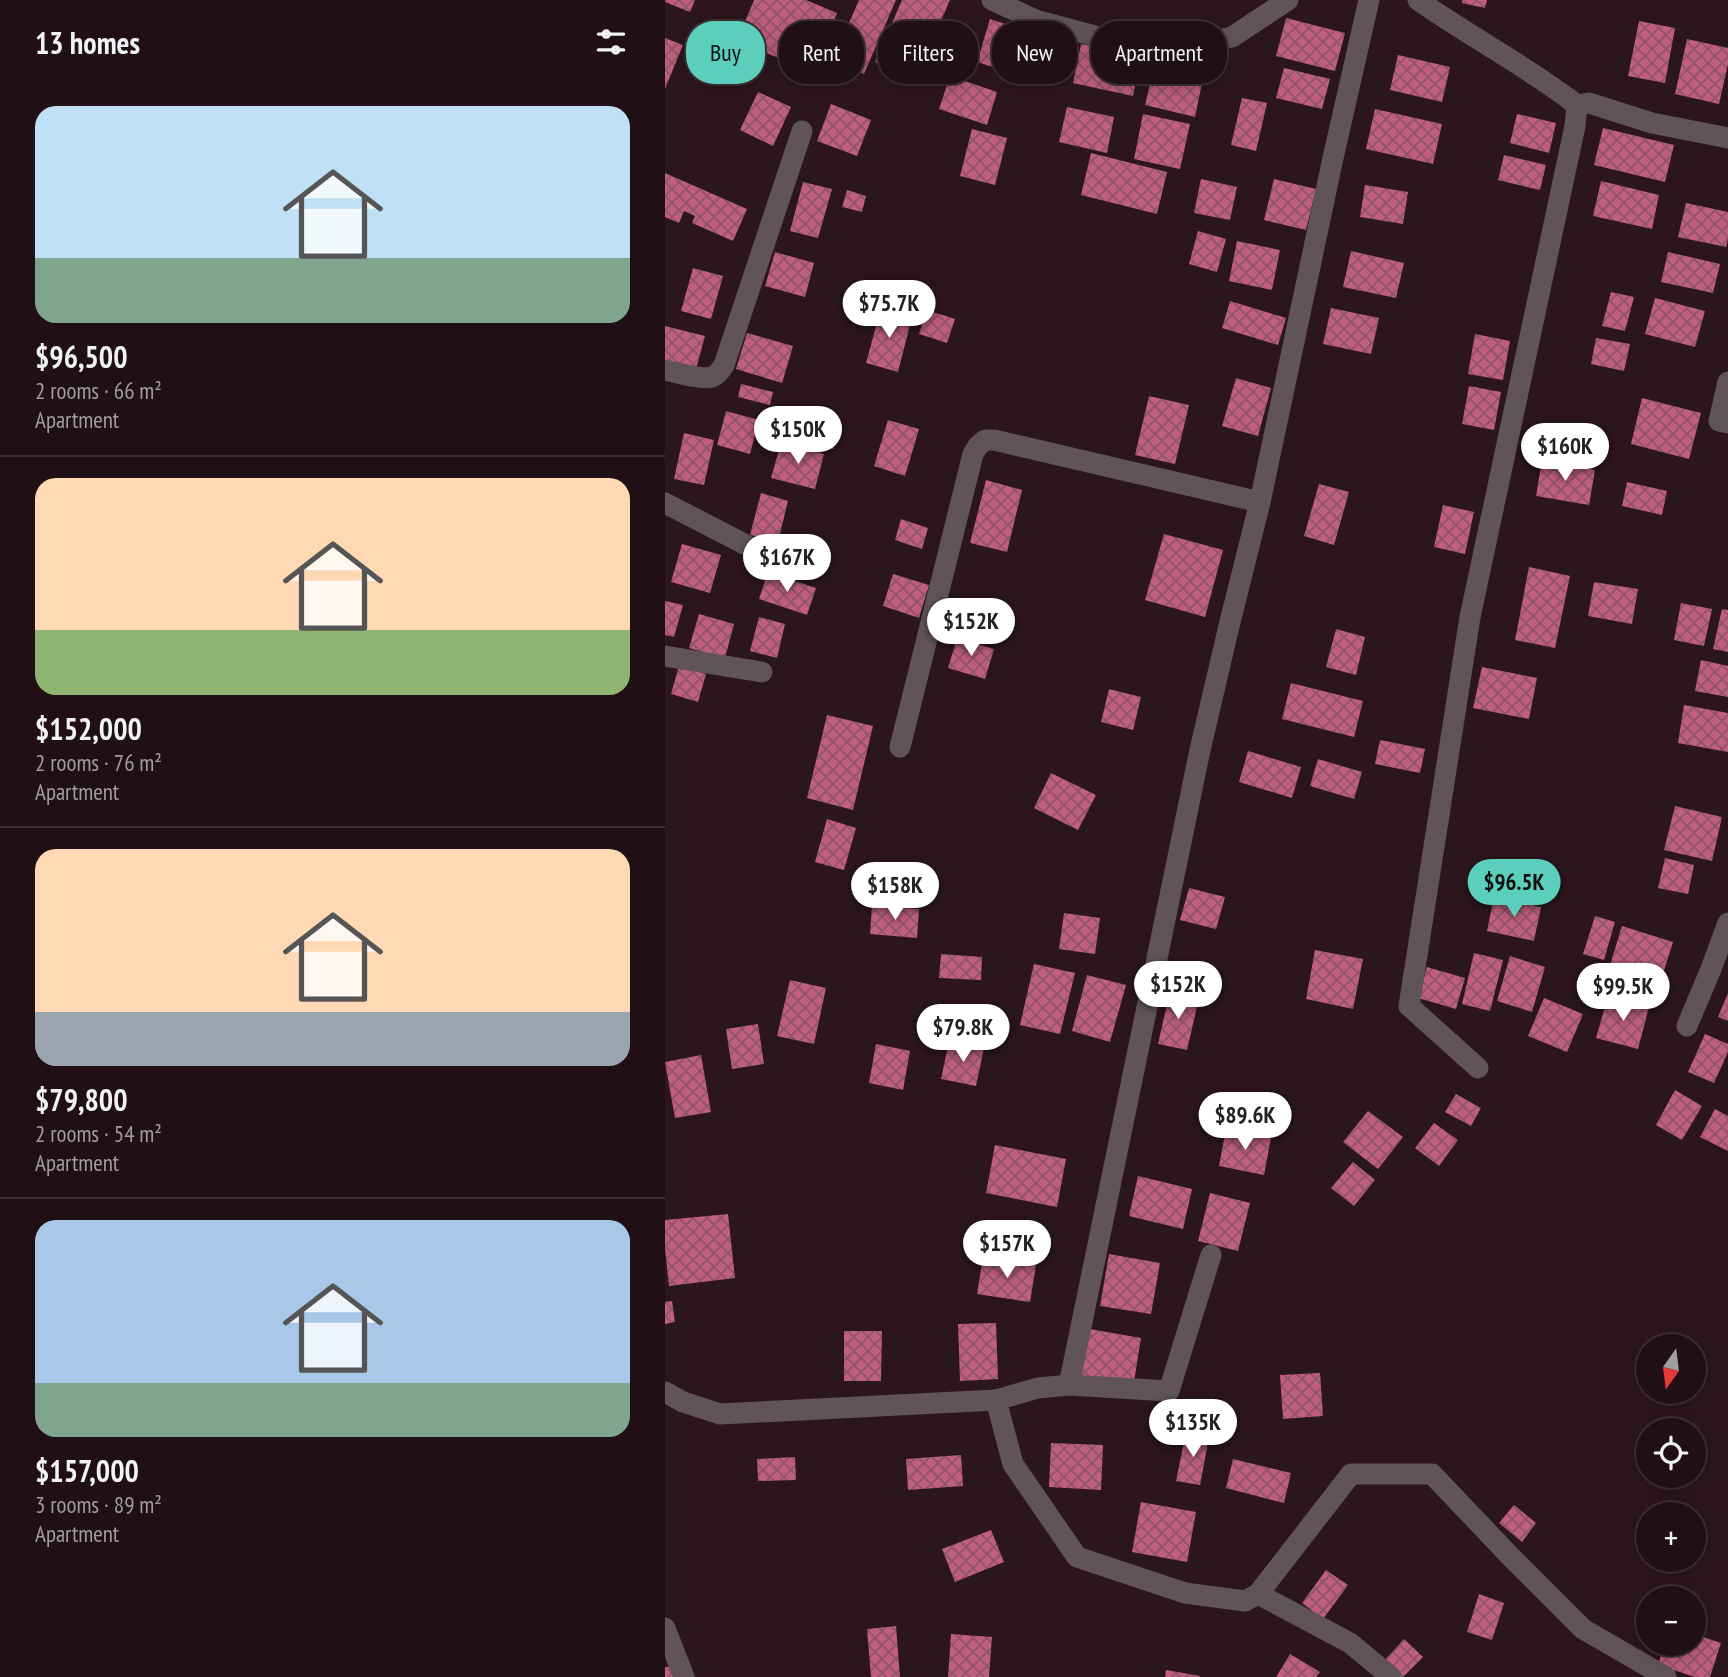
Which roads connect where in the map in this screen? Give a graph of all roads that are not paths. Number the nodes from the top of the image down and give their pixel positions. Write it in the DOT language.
graph roads {
  1 [pos="992,0"];
  2 [pos="1287,0"];
  3 [pos="1369,0"];
  4 [pos="1418,0"];
  5 [pos="1577,105"];
  6 [pos="802,131"];
  7 [pos="1728,138"];
  8 [pos="665,370"];
  9 [pos="1728,382"];
  10 [pos="1728,423"];
  11 [pos="1260,502"];
  12 [pos="665,503"];
  13 [pos="779,562"];
  14 [pos="665,656"];
  15 [pos="762,672"];
  16 [pos="900,747"];
  17 [pos="1728,923"];
  18 [pos="1687,1026"];
  19 [pos="1478,1068"];
  20 [pos="1211,1255"];
  21 [pos="1069,1385"];
  22 [pos="665,1392"];
  23 [pos="996,1400"];
  24 [pos="1258,1594"];
  25 [pos="665,1628"];
  26 [pos="684,1677"];
  27 [pos="1391,1677"];
  28 [pos="1666,1677"];
  1 -- 2 [label="street"];
  3 -- 11 [label="street"];
  4 -- 5 [label="street"];
  5 -- 7 [label="street"];
  5 -- 19 [label="street"];
  6 -- 8 [label="street"];
  9 -- 10 [label="street"];
  11 -- 16 [label="street"];
  11 -- 21 [label="street"];
  12 -- 13 [label="street"];
  14 -- 15 [label="street"];
  17 -- 18 [label="street"];
  20 -- 21 [label="street"];
  21 -- 23 [label="street"];
  22 -- 23 [label="street"];
  23 -- 24 [label="street"];
  24 -- 27 [label="street"];
  24 -- 28 [label="street"];
  25 -- 26 [label="street"];
}
